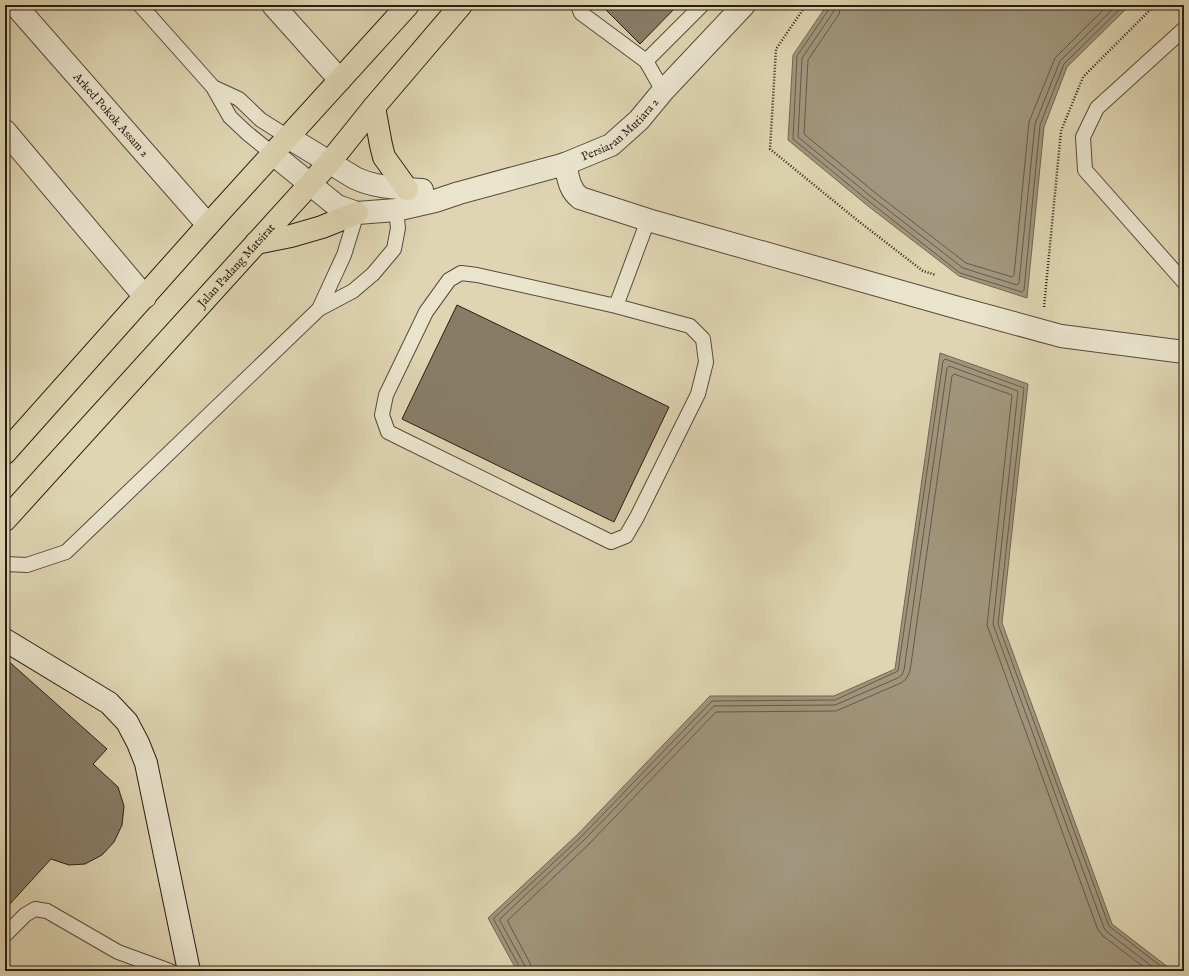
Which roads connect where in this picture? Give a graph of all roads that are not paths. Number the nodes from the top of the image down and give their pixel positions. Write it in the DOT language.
graph roads {
  1 [pos="15,5"];
  2 [pos="140,5"];
  3 [pos="273,5"];
  4 [pos="461,5"];
  5 [pos="578,5"];
  6 [pos="702,5"];
  7 [pos="744,5"];
  8 [pos="401,8"];
  9 [pos="1184,29"];
  10 [pos="646,62"];
  11 [pos="340,80"];
  12 [pos="214,87"];
  13 [pos="664,91"];
  14 [pos="374,107"];
  15 [pos="5,131"];
  16 [pos="288,137"];
  17 [pos="273,154"];
  18 [pos="329,163"];
  19 [pos="565,164"];
  20 [pos="309,184"];
  21 [pos="407,189"];
  22 [pos="459,193"];
  23 [pos="396,210"];
  24 [pos="357,213"];
  25 [pos="648,220"];
  26 [pos="208,225"];
  27 [pos="256,243"];
  28 [pos="1184,282"];
  29 [pos="145,297"];
  30 [pos="616,306"];
  31 [pos="319,309"];
  32 [pos="1184,352"];
  33 [pos="5,452"];
  34 [pos="5,520"];
  35 [pos="5,564"];
  36 [pos="5,640"];
  37 [pos="5,934"];
  38 [pos="170,971"];
  39 [pos="189,971"];
  1 -- 26 [label="street, Arked Pokok Assam 2"];
  2 -- 12 [label="lane"];
  3 -- 11 [label="street"];
  4 -- 14 [label="main road, Jalan Padang Matsirat"];
  5 -- 10 [label="lane"];
  6 -- 10 [label="lane"];
  7 -- 13 [label="street, Persiaran Mutiara 2"];
  8 -- 11 [label="main road"];
  9 -- 28 [label="lane"];
  10 -- 13 [label="lane"];
  11 -- 16 [label="main road"];
  12 -- 16 [label="lane"];
  12 -- 17 [label="lane"];
  13 -- 19 [label="street, Persiaran Mutiara 2"];
  14 -- 18 [label="main road, Jalan Padang Matsirat"];
  14 -- 21 [label="main road"];
  15 -- 29 [label="street"];
  16 -- 17 [label="main road"];
  16 -- 18 [label="street, Persiaran Mutiara 2"];
  17 -- 20 [label="street, Persiaran Mutiara 2"];
  17 -- 26 [label="main road"];
  18 -- 20 [label="main road, Jalan Padang Matsirat"];
  18 -- 21 [label="street, Persiaran Mutiara 2"];
  19 -- 22 [label="street, Persiaran Mutiara 2"];
  19 -- 25 [label="street"];
  20 -- 24 [label="street, Persiaran Mutiara 2"];
  20 -- 27 [label="main road, Jalan Padang Matsirat"];
  21 -- 22 [label="street, Persiaran Mutiara 2"];
  22 -- 23 [label="street, Persiaran Mutiara 2"];
  23 -- 24 [label="street, Persiaran Mutiara 2"];
  23 -- 31 [label="lane"];
  24 -- 27 [label="main road"];
  24 -- 31 [label="lane"];
  25 -- 30 [label="lane"];
  25 -- 32 [label="street"];
  26 -- 29 [label="main road"];
  27 -- 34 [label="main road, Jalan Padang Matsirat"];
  29 -- 33 [label="main road"];
  30 -- 30 [label="lane"];
  31 -- 35 [label="lane"];
  36 -- 39 [label="street"];
  37 -- 38 [label="lane"];
}
